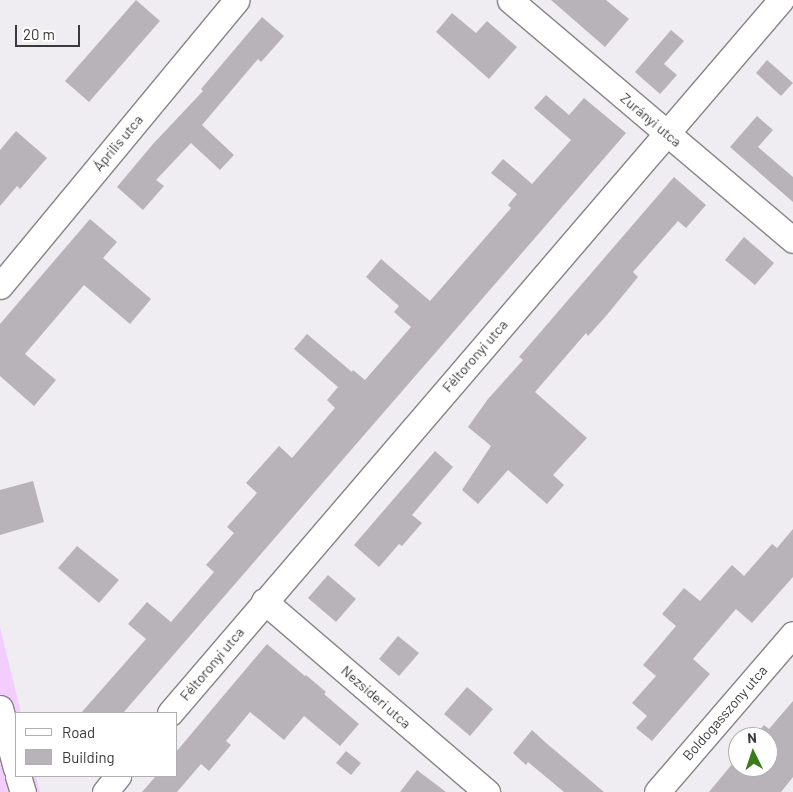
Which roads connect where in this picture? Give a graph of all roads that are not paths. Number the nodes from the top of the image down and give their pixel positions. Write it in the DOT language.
graph roads {
  1 [pos="237,0"];
  2 [pos="510,0"];
  3 [pos="781,0"];
  4 [pos="666,132"];
  5 [pos="793,240"];
  6 [pos="0,286"];
  7 [pos="264,601"];
  8 [pos="793,634"];
  9 [pos="0,708"];
  10 [pos="171,712"];
  11 [pos="15,764"];
  12 [pos="18,777"];
  13 [pos="117,777"];
  14 [pos="22,792"];
  15 [pos="104,792"];
  16 [pos="487,792"];
  17 [pos="657,792"];
  1 -- 6 [label="street, Április utca"];
  2 -- 4 [label="street, Zurányi utca"];
  3 -- 4 [label="street, Féltoronyi utca"];
  4 -- 5 [label="street, Zurányi utca"];
  4 -- 7 [label="street, Féltoronyi utca"];
  7 -- 10 [label="street, Féltoronyi utca"];
  7 -- 16 [label="street, Nezsideri utca"];
  8 -- 17 [label="street, Boldogasszony utca"];
  9 -- 11 [label="street"];
  12 -- 14 [label="street"];
  13 -- 15 [label="street"];
}
